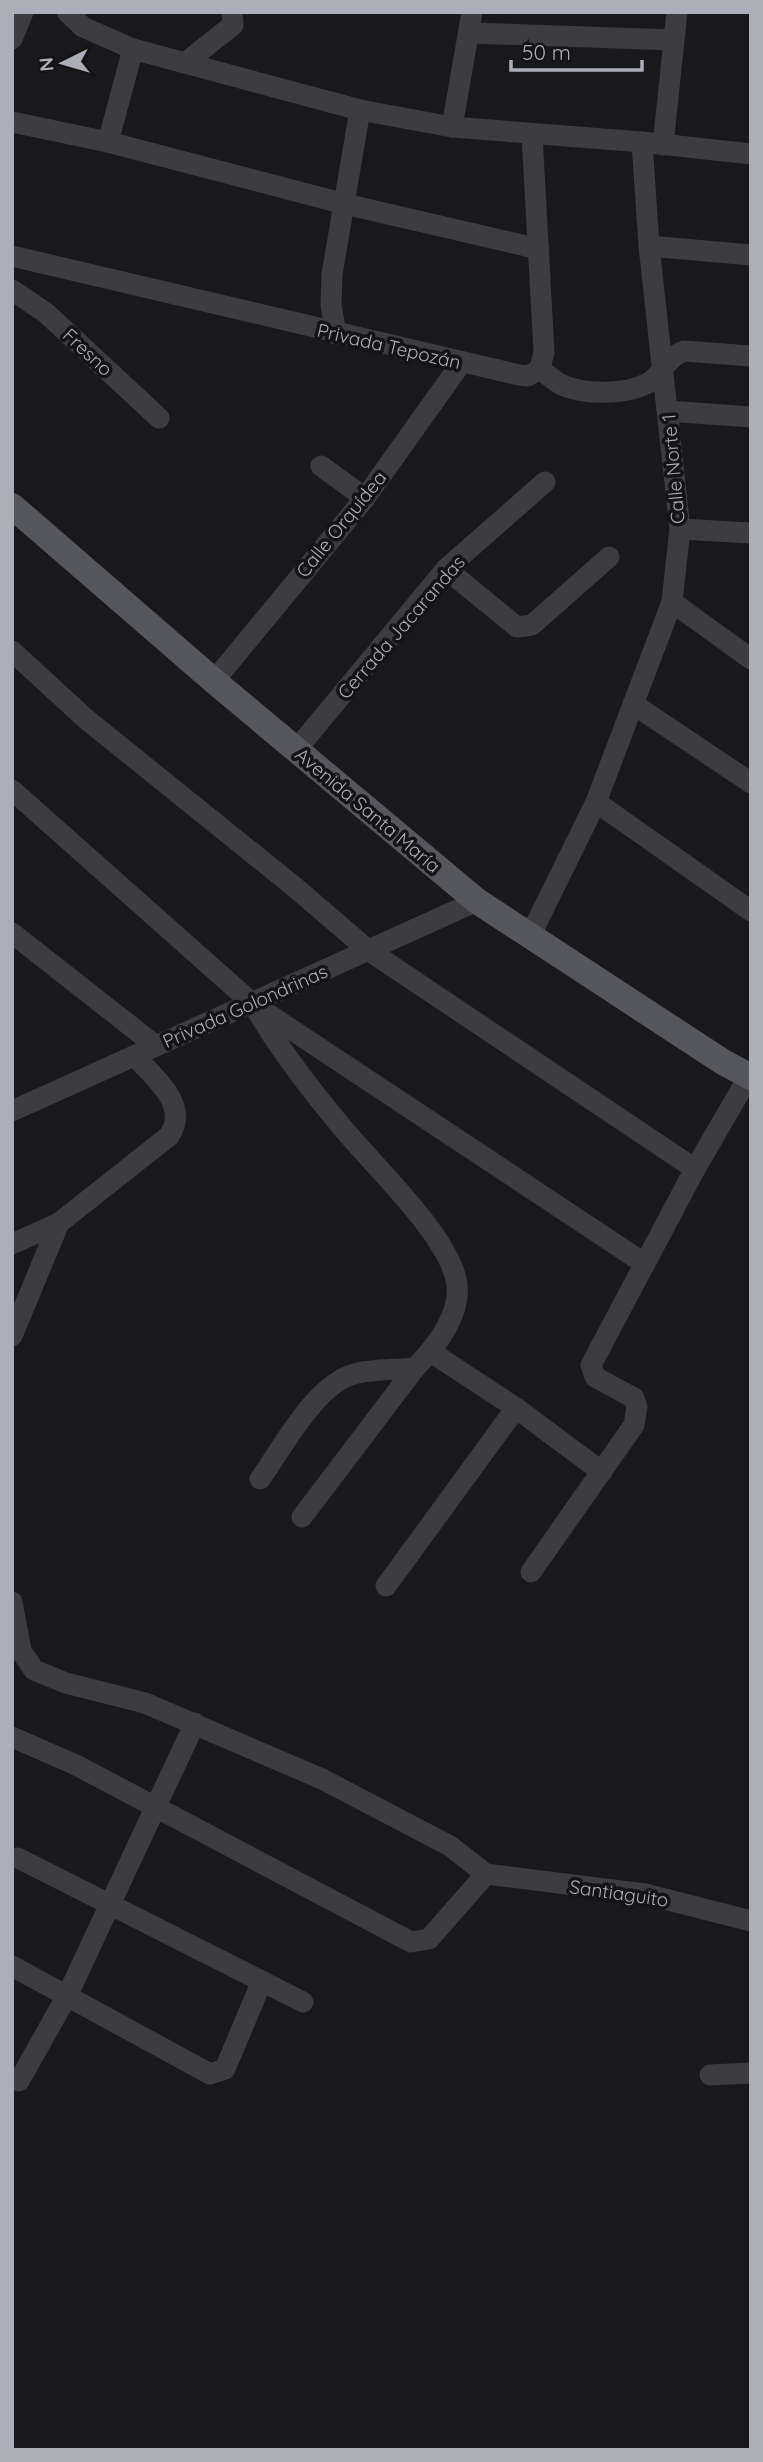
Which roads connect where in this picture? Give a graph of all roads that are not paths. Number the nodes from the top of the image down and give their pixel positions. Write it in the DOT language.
graph roads {
  1 [pos="23,12"];
  2 [pos="67,12"];
  3 [pos="232,12"];
  4 [pos="677,12"];
  5 [pos="471,23"];
  6 [pos="12,39"];
  7 [pos="674,40"];
  8 [pos="133,49"];
  9 [pos="185,63"];
  10 [pos="360,110"];
  11 [pos="12,122"];
  12 [pos="452,127"];
  13 [pos="532,135"];
  14 [pos="108,142"];
  15 [pos="652,143"];
  16 [pos="751,155"];
  17 [pos="345,204"];
  18 [pos="649,246"];
  19 [pos="539,249"];
  20 [pos="751,255"];
  21 [pos="12,256"];
  22 [pos="12,290"];
  23 [pos="336,334"];
  24 [pos="751,356"];
  25 [pos="462,362"];
  26 [pos="663,366"];
  27 [pos="540,369"];
  28 [pos="668,411"];
  29 [pos="751,417"];
  30 [pos="159,418"];
  31 [pos="321,466"];
  32 [pos="545,482"];
  33 [pos="365,498"];
  34 [pos="12,506"];
  35 [pos="680,529"];
  36 [pos="751,533"];
  37 [pos="609,557"];
  38 [pos="446,569"];
  39 [pos="672,601"];
  40 [pos="12,651"];
  41 [pos="751,659"];
  42 [pos="214,681"];
  43 [pos="633,704"];
  44 [pos="296,750"];
  45 [pos="751,782"];
  46 [pos="12,790"];
  47 [pos="596,802"];
  48 [pos="477,901"];
  49 [pos="751,911"];
  50 [pos="12,933"];
  51 [pos="530,936"];
  52 [pos="368,950"];
  53 [pos="253,1004"];
  54 [pos="156,1046"];
  55 [pos="135,1056"];
  56 [pos="750,1077"];
  57 [pos="12,1111"];
  58 [pos="695,1169"];
  59 [pos="59,1223"];
  60 [pos="12,1244"];
  61 [pos="645,1264"];
  62 [pos="18,1312"];
  63 [pos="12,1336"];
  64 [pos="432,1352"];
  65 [pos="415,1368"];
  66 [pos="516,1408"];
  67 [pos="602,1472"];
  68 [pos="260,1479"];
  69 [pos="302,1517"];
  70 [pos="531,1572"];
  71 [pos="386,1586"];
  72 [pos="12,1602"];
  73 [pos="195,1723"];
  74 [pos="12,1737"];
  75 [pos="156,1807"];
  76 [pos="18,1858"];
  77 [pos="486,1874"];
  78 [pos="112,1905"];
  79 [pos="751,1921"];
  80 [pos="12,1966"];
  81 [pos="262,1981"];
  82 [pos="68,1994"];
  83 [pos="303,2002"];
  84 [pos="751,2073"];
  85 [pos="710,2075"];
  86 [pos="19,2081"];
  1 -- 6 [label="street"];
  2 -- 8 [label="street"];
  3 -- 9 [label="street"];
  4 -- 7 [label="street, Calle Norte 1"];
  5 -- 7 [label="street"];
  5 -- 12 [label="street"];
  7 -- 15 [label="street, Calle Norte 1"];
  8 -- 9 [label="street"];
  8 -- 14 [label="street"];
  9 -- 10 [label="street"];
  10 -- 12 [label="street"];
  10 -- 17 [label="street"];
  11 -- 14 [label="street"];
  12 -- 13 [label="street"];
  13 -- 15 [label="street"];
  13 -- 19 [label="street"];
  14 -- 17 [label="street"];
  15 -- 16 [label="street"];
  15 -- 18 [label="street, Calle Norte 1"];
  17 -- 19 [label="street"];
  17 -- 23 [label="street"];
  18 -- 20 [label="street"];
  18 -- 26 [label="street, Calle Norte 1"];
  19 -- 27 [label="street"];
  21 -- 23 [label="street, Privada Tepozán"];
  22 -- 30 [label="street, Fresno"];
  23 -- 25 [label="street, Privada Tepozán"];
  24 -- 26 [label="street"];
  25 -- 27 [label="street, Privada Tepozán"];
  25 -- 33 [label="street, Calle Orquídea"];
  26 -- 27 [label="street"];
  26 -- 28 [label="street, Calle Norte 1"];
  28 -- 29 [label="street"];
  28 -- 35 [label="street, Calle Norte 1"];
  31 -- 33 [label="street"];
  32 -- 38 [label="street, Cerrada Jacarandas"];
  33 -- 42 [label="street, Calle Orquídea"];
  34 -- 42 [label="main road, Avenida Santa María"];
  35 -- 36 [label="street"];
  35 -- 39 [label="street, Calle Norte 1"];
  37 -- 38 [label="street"];
  38 -- 44 [label="street, Cerrada Jacarandas"];
  39 -- 41 [label="street"];
  39 -- 43 [label="street, Calle Norte 1"];
  40 -- 52 [label="street"];
  42 -- 44 [label="main road, Avenida Santa María"];
  43 -- 45 [label="street"];
  43 -- 47 [label="street, Calle Norte 1"];
  44 -- 48 [label="main road, Avenida Santa María"];
  46 -- 53 [label="street"];
  47 -- 49 [label="street"];
  47 -- 51 [label="street, Calle Norte 1"];
  48 -- 51 [label="main road, Avenida Santa María"];
  48 -- 52 [label="street, Privada Golondrinas"];
  50 -- 54 [label="street"];
  51 -- 56 [label="main road, Avenida Santa María"];
  52 -- 53 [label="street, Privada Golondrinas"];
  52 -- 58 [label="street"];
  53 -- 54 [label="street, Privada Golondrinas"];
  53 -- 61 [label="street"];
  53 -- 64 [label="street"];
  54 -- 55 [label="street, Privada Golondrinas"];
  55 -- 57 [label="street, Privada Golondrinas"];
  55 -- 59 [label="street"];
  56 -- 58 [label="street"];
  58 -- 61 [label="street"];
  59 -- 60 [label="street"];
  59 -- 62 [label="street"];
  61 -- 67 [label="street"];
  62 -- 63 [label="street"];
  64 -- 65 [label="street"];
  64 -- 66 [label="street"];
  65 -- 68 [label="street"];
  65 -- 69 [label="street"];
  66 -- 67 [label="street"];
  66 -- 71 [label="street"];
  67 -- 70 [label="street"];
  72 -- 73 [label="street"];
  73 -- 75 [label="street"];
  73 -- 77 [label="street"];
  74 -- 75 [label="street"];
  75 -- 77 [label="street"];
  75 -- 78 [label="street"];
  76 -- 78 [label="street"];
  77 -- 79 [label="street, Santiaguito"];
  78 -- 81 [label="street"];
  78 -- 82 [label="street"];
  80 -- 82 [label="street"];
  81 -- 82 [label="street"];
  81 -- 83 [label="street"];
  82 -- 86 [label="street"];
  84 -- 85 [label="street"];
}
